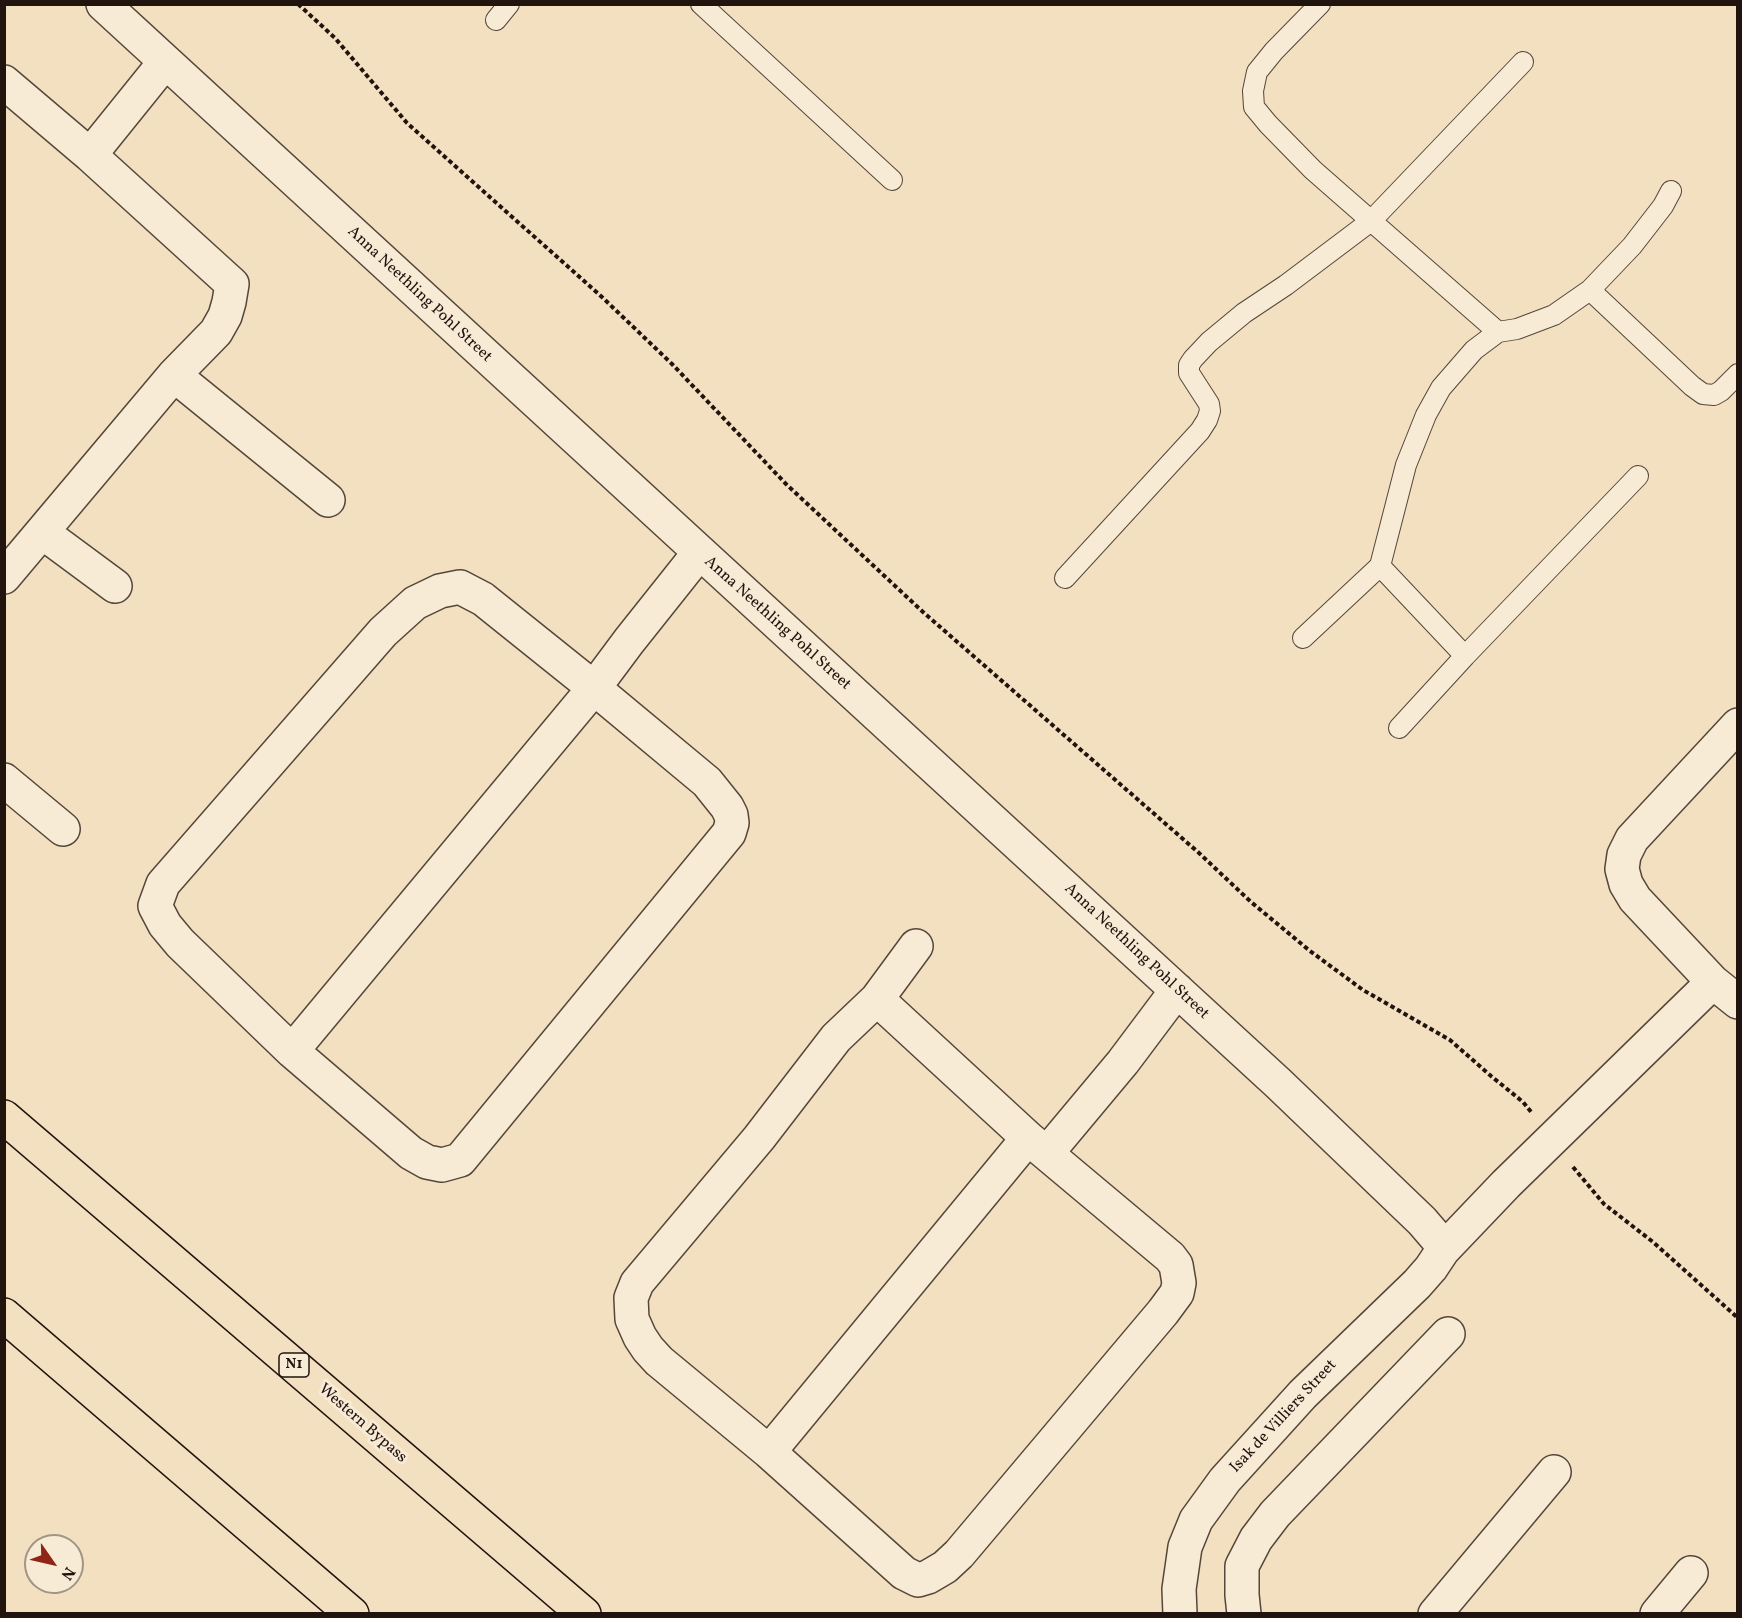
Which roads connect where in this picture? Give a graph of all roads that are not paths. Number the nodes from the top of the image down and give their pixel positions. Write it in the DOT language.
graph roads {
  1 [pos="103,4"];
  2 [pos="509,4"];
  3 [pos="701,4"];
  4 [pos="1320,4"];
  5 [pos="496,20"];
  6 [pos="165,62"];
  7 [pos="1523,62"];
  8 [pos="4,82"];
  9 [pos="90,155"];
  10 [pos="892,180"];
  11 [pos="1671,191"];
  12 [pos="1371,221"];
  13 [pos="1590,290"];
  14 [pos="1498,332"];
  15 [pos="1737,374"];
  16 [pos="174,375"];
  17 [pos="1638,476"];
  18 [pos="328,500"];
  19 [pos="42,532"];
  20 [pos="699,553"];
  21 [pos="1380,566"];
  22 [pos="4,577"];
  23 [pos="1065,578"];
  24 [pos="115,586"];
  25 [pos="1303,639"];
  26 [pos="1465,656"];
  27 [pos="594,688"];
  28 [pos="1737,725"];
  29 [pos="1398,728"];
  30 [pos="4,780"];
  31 [pos="63,829"];
  32 [pos="916,946"];
  33 [pos="1177,990"];
  34 [pos="1725,992"];
  35 [pos="877,999"];
  36 [pos="292,1052"];
  37 [pos="4,1117"];
  38 [pos="1038,1145"];
  39 [pos="1443,1250"];
  40 [pos="4,1315"];
  41 [pos="1448,1334"];
  42 [pos="769,1452"];
  43 [pos="1554,1472"];
  44 [pos="1691,1573"];
  45 [pos="352,1614"];
  46 [pos="584,1614"];
  47 [pos="1180,1614"];
  48 [pos="1244,1614"];
  49 [pos="1435,1614"];
  50 [pos="1658,1614"];
  1 -- 6 [label="street, Anna Neethling Pohl Street"];
  2 -- 5 [label="lane"];
  3 -- 10 [label="lane"];
  4 -- 12 [label="lane"];
  6 -- 9 [label="street"];
  6 -- 20 [label="street, Anna Neethling Pohl Street"];
  7 -- 12 [label="lane"];
  8 -- 9 [label="street"];
  9 -- 16 [label="street"];
  11 -- 13 [label="lane"];
  12 -- 14 [label="lane"];
  12 -- 23 [label="lane"];
  13 -- 14 [label="lane"];
  13 -- 15 [label="lane"];
  14 -- 21 [label="lane"];
  16 -- 18 [label="street"];
  16 -- 19 [label="street"];
  17 -- 26 [label="lane"];
  19 -- 22 [label="street"];
  19 -- 24 [label="street"];
  20 -- 27 [label="street"];
  20 -- 33 [label="street, Anna Neethling Pohl Street"];
  21 -- 25 [label="lane"];
  21 -- 26 [label="lane"];
  26 -- 29 [label="lane"];
  27 -- 36 [label="street"];
  27 -- 36 [label="street"];
  27 -- 36 [label="street"];
  28 -- 34 [label="street"];
  30 -- 31 [label="street"];
  32 -- 35 [label="street"];
  33 -- 38 [label="street"];
  33 -- 39 [label="street, Anna Neethling Pohl Street"];
  34 -- 39 [label="street, Isak de Villiers Street"];
  35 -- 38 [label="street"];
  35 -- 42 [label="street"];
  37 -- 46 [label="highway, Western Bypass / N1"];
  38 -- 42 [label="street"];
  38 -- 42 [label="street"];
  39 -- 47 [label="street, Isak de Villiers Street"];
  40 -- 45 [label="highway"];
  41 -- 48 [label="street"];
  43 -- 49 [label="street"];
  44 -- 50 [label="street"];
}
